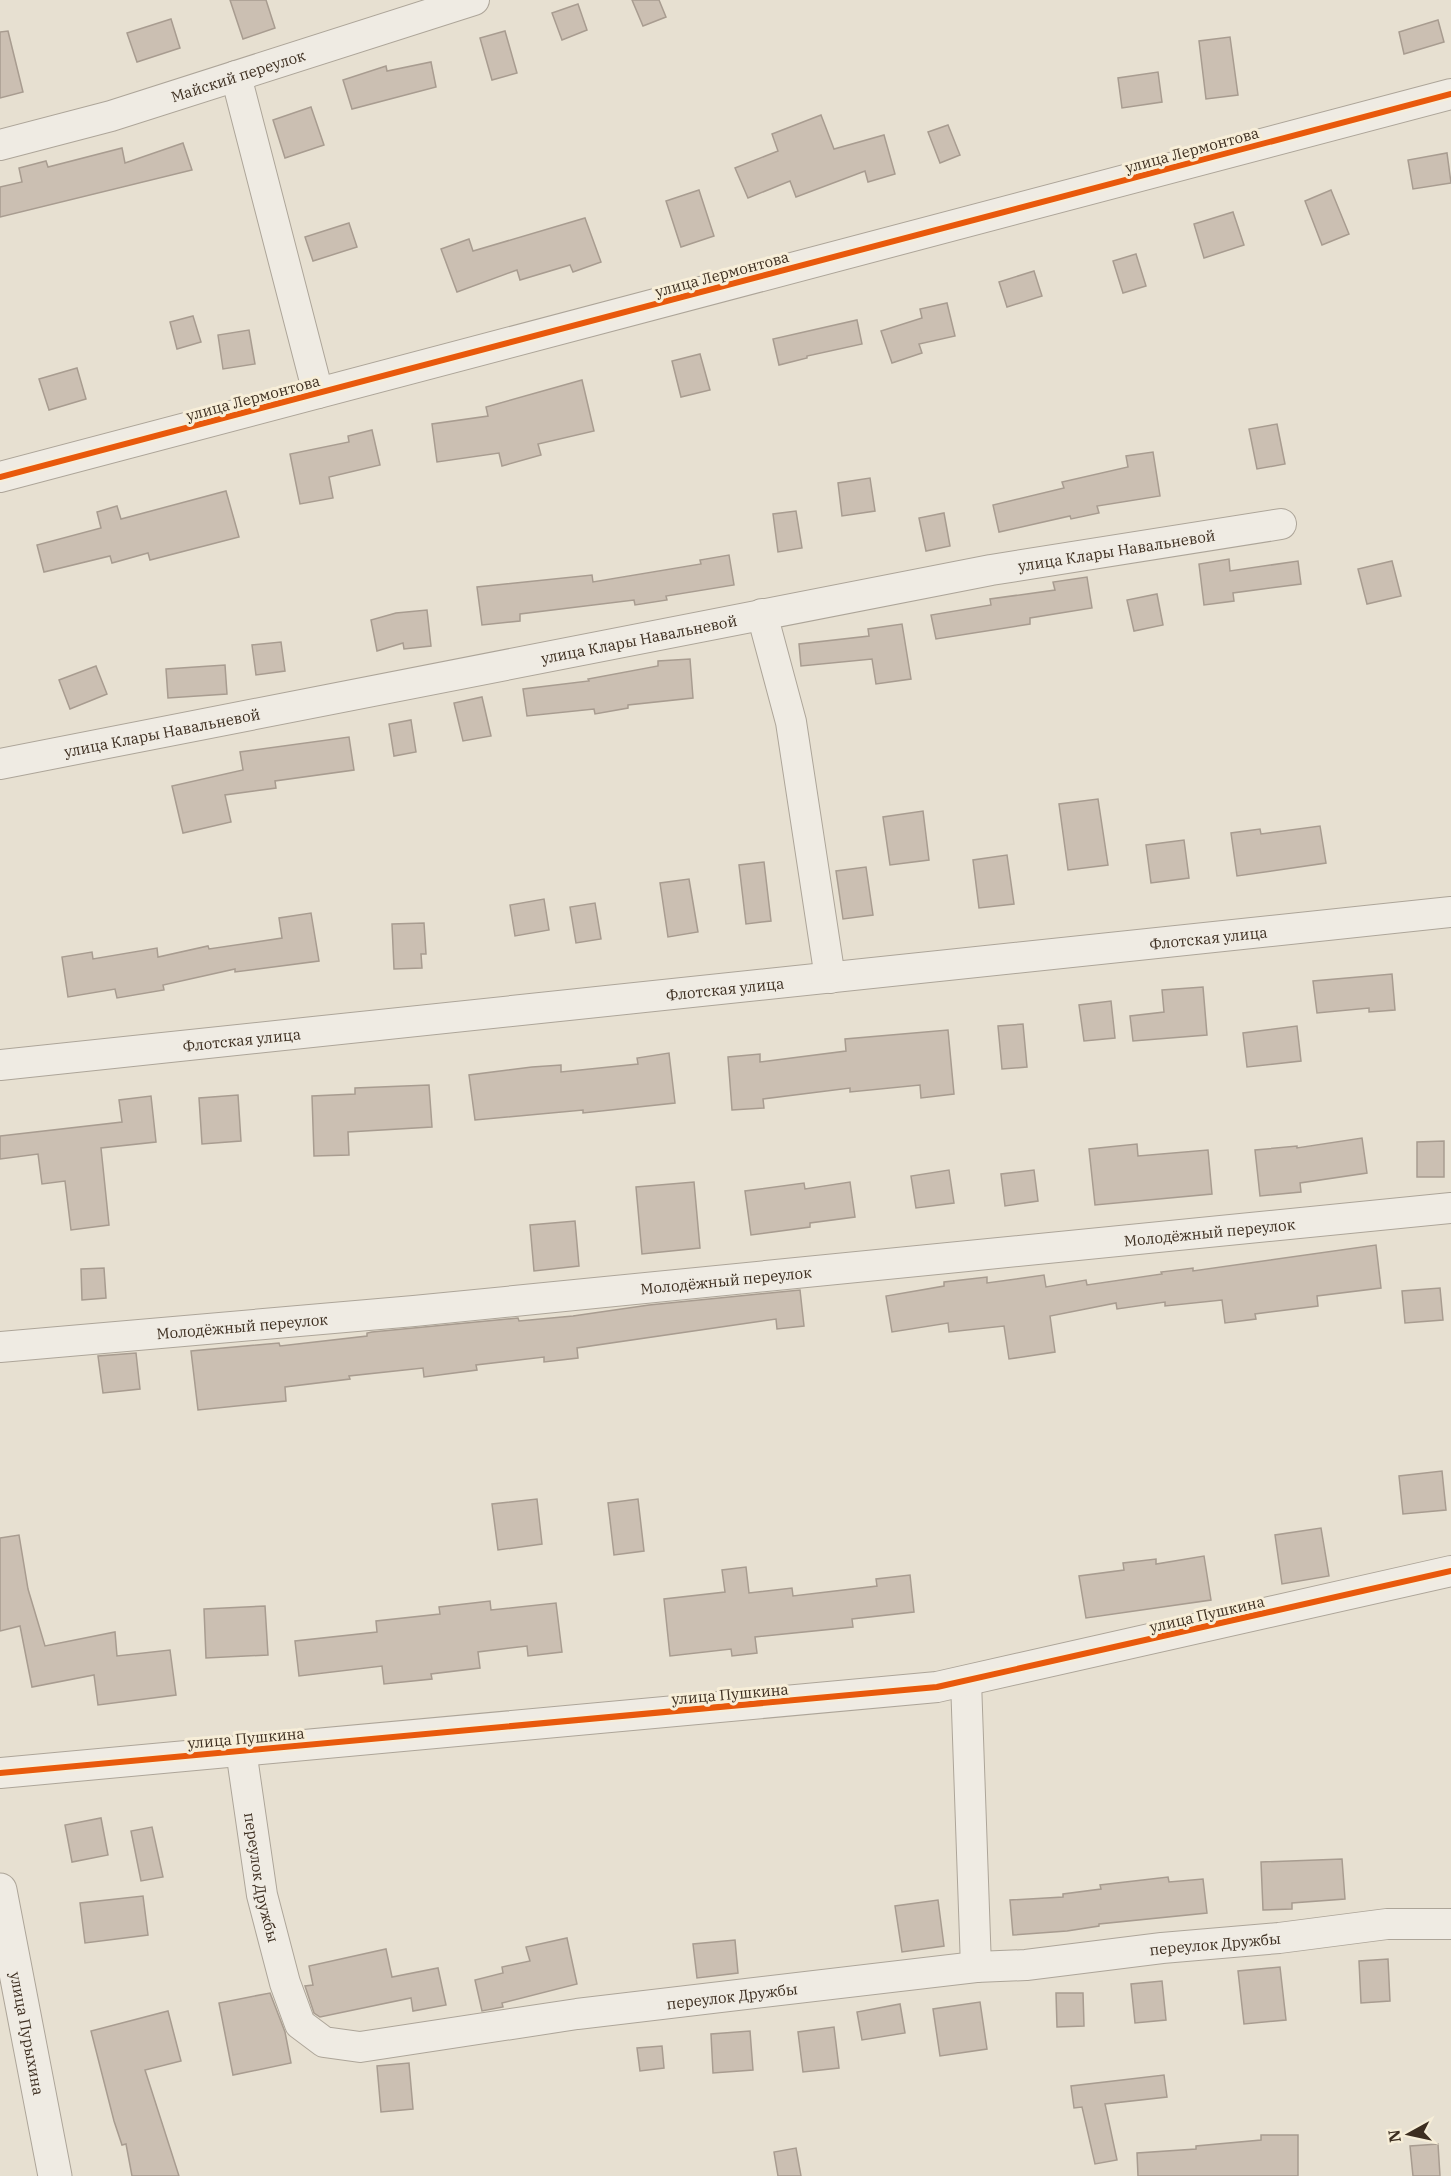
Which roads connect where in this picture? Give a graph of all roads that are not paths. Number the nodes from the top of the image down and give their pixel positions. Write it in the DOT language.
graph roads {
  1 [pos="474,0"];
  2 [pos="236,76"];
  3 [pos="1451,94"];
  4 [pos="0,145"];
  5 [pos="318,393"];
  6 [pos="0,477"];
  7 [pos="1281,524"];
  8 [pos="762,614"];
  9 [pos="0,764"];
  10 [pos="1451,912"];
  11 [pos="830,978"];
  12 [pos="0,1065"];
  13 [pos="1451,1208"];
  14 [pos="0,1347"];
  15 [pos="1451,1571"];
  16 [pos="966,1681"];
  17 [pos="241,1750"];
  18 [pos="0,1773"];
  19 [pos="0,1890"];
  20 [pos="1451,1924"];
  21 [pos="976,1967"];
  22 [pos="55,2176"];
  1 -- 2 [label="street, Майский переулок"];
  2 -- 4 [label="street, Майский переулок"];
  2 -- 5 [label="street"];
  3 -- 5 [label="street, улица Лермонтова"];
  5 -- 6 [label="street, улица Лермонтова"];
  7 -- 8 [label="street, улица Клары Навальневой"];
  8 -- 9 [label="street, улица Клары Навальневой"];
  8 -- 11 [label="street"];
  10 -- 11 [label="street, Флотская улица"];
  11 -- 12 [label="street, Флотская улица"];
  13 -- 14 [label="street, Молодёжный переулок"];
  15 -- 16 [label="street, улица Пушкина"];
  16 -- 17 [label="street, улица Пушкина"];
  16 -- 21 [label="street"];
  17 -- 18 [label="street, улица Пушкина"];
  17 -- 21 [label="street, переулок Дружбы"];
  19 -- 22 [label="street, улица Пурыхина"];
  20 -- 21 [label="street, переулок Дружбы"];
}
